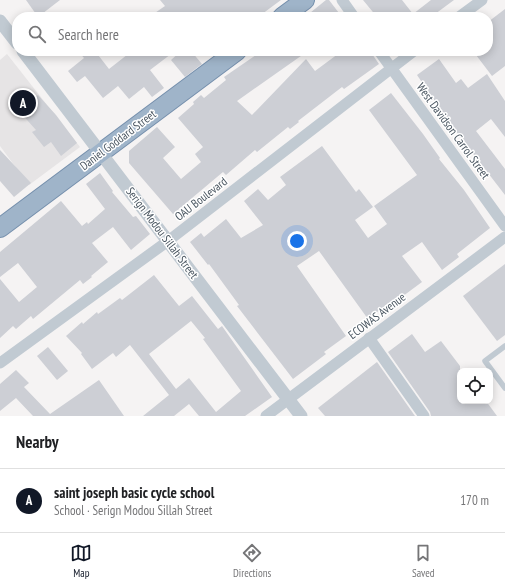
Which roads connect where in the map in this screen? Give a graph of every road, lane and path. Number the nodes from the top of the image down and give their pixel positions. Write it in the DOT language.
graph roads {
  1 [pos="305,0"];
  2 [pos="342,0"];
  3 [pos="482,0"];
  4 [pos="289,12"];
  5 [pos="350,12"];
  6 [pos="466,12"];
  7 [pos="0,21"];
  8 [pos="12,37"];
  9 [pos="27,56"];
  10 [pos="230,56"];
  11 [pos="383,56"];
  12 [pos="408,56"];
  13 [pos="392,68"];
  14 [pos="101,152"];
  15 [pos="505,226"];
  16 [pos="0,228"];
  17 [pos="505,237"];
  18 [pos="168,241"];
  19 [pos="368,338"];
  20 [pos="505,346"];
  21 [pos="0,363"];
  22 [pos="505,388"];
  23 [pos="288,399"];
  24 [pos="266,416"];
  25 [pos="300,416"];
  26 [pos="424,416"];
  1 -- 4 [label="highway"];
  2 -- 5 [label="street"];
  3 -- 6 [label="street"];
  7 -- 8 [label="street"];
  9 -- 14 [label="street, Serign Modou Sillah Street"];
  10 -- 14 [label="highway, Daniel Goddard Street"];
  11 -- 13 [label="street, West Davidson Carrol Street"];
  12 -- 13 [label="street, OAU Boulevard"];
  13 -- 15 [label="street, West Davidson Carrol Street"];
  13 -- 18 [label="street, OAU Boulevard"];
  14 -- 16 [label="highway, Daniel Goddard Street"];
  14 -- 18 [label="street, Serign Modou Sillah Street"];
  17 -- 19 [label="street, ECOWAS Avenue"];
  18 -- 21 [label="street, OAU Boulevard"];
  18 -- 23 [label="street, Serign Modou Sillah Street"];
  19 -- 23 [label="street, ECOWAS Avenue"];
  19 -- 26 [label="street"];
  20 -- 22 [label="lane"];
  23 -- 24 [label="street, ECOWAS Avenue"];
  23 -- 25 [label="street, Serign Modou Sillah Street"];
}
